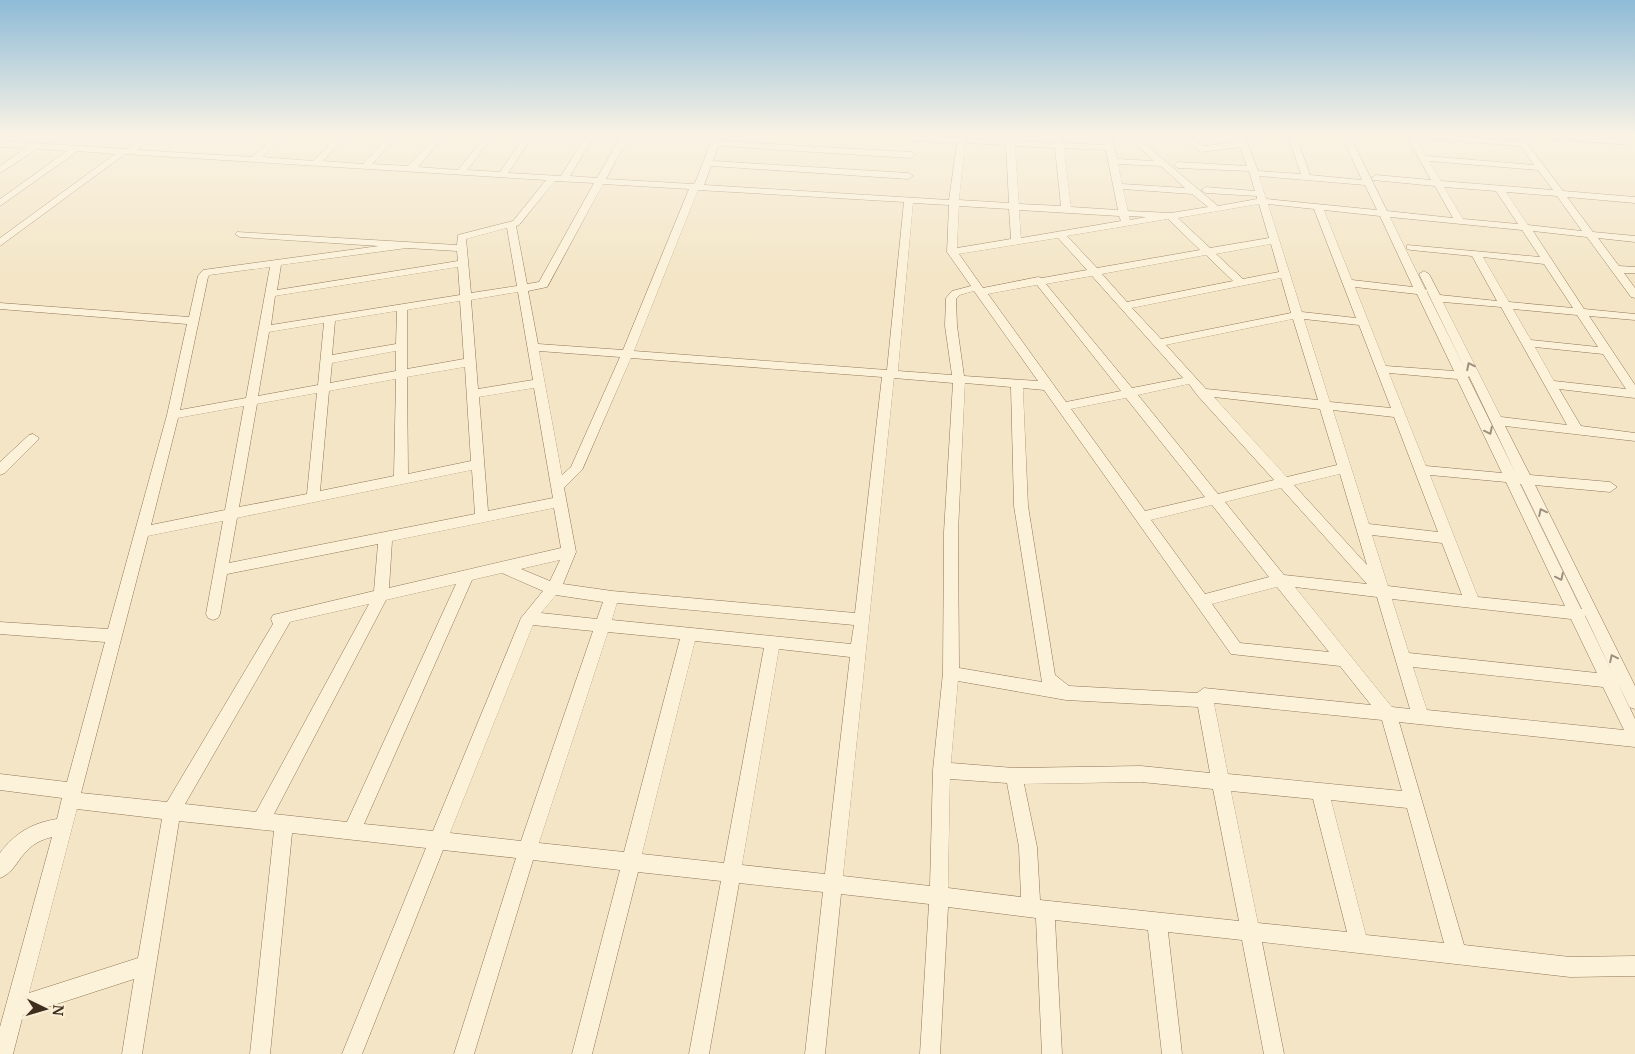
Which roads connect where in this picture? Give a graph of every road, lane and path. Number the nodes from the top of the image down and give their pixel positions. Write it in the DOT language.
graph roads {
  1 [pos="28,183"];
  2 [pos="83,183"];
  3 [pos="548,183"];
  4 [pos="598,183"];
  5 [pos="652,183"];
  6 [pos="698,183"];
  7 [pos="731,183"];
  8 [pos="908,183"];
  9 [pos="917,183"];
  10 [pos="956,183"];
  11 [pos="1012,183"];
  12 [pos="1063,183"];
  13 [pos="1186,183"];
  14 [pos="1258,183"];
  15 [pos="1374,183"];
  16 [pos="1439,183"];
  17 [pos="1441,183"];
  18 [pos="1553,183"];
  19 [pos="697,186"];
  20 [pos="1117,186"];
  21 [pos="1499,188"];
  22 [pos="1206,190"];
  23 [pos="1195,191"];
  24 [pos="1560,194"];
  25 [pos="1262,198"];
  26 [pos="1635,200"];
  27 [pos="954,201"];
  28 [pos="0,203"];
  29 [pos="1013,205"];
  30 [pos="1318,207"];
  31 [pos="1066,208"];
  32 [pos="1216,209"];
  33 [pos="1123,212"];
  34 [pos="1389,214"];
  35 [pos="1170,216"];
  36 [pos="1460,221"];
  37 [pos="1126,223"];
  38 [pos="511,225"];
  39 [pos="1525,228"];
  40 [pos="240,234"];
  41 [pos="1060,234"];
  42 [pos="1590,234"];
  43 [pos="1635,239"];
  44 [pos="1275,240"];
  45 [pos="1016,242"];
  46 [pos="0,243"];
  47 [pos="407,245"];
  48 [pos="1411,247"];
  49 [pos="462,248"];
  50 [pos="1207,251"];
  51 [pos="952,252"];
  52 [pos="1476,254"];
  53 [pos="1547,261"];
  54 [pos="463,263"];
  55 [pos="276,264"];
  56 [pos="1615,268"];
  57 [pos="1635,270"];
  58 [pos="1093,271"];
  59 [pos="1285,274"];
  60 [pos="1038,280"];
  61 [pos="1240,282"];
  62 [pos="1348,283"];
  63 [pos="523,288"];
  64 [pos="979,289"];
  65 [pos="1422,291"];
  66 [pos="271,294"];
  67 [pos="1635,296"];
  68 [pos="465,298"];
  69 [pos="1436,298"];
  70 [pos="1505,304"];
  71 [pos="0,306"];
  72 [pos="1124,306"];
  73 [pos="402,307"];
  74 [pos="1581,312"];
  75 [pos="1298,315"];
  76 [pos="1635,317"];
  77 [pos="330,318"];
  78 [pos="192,321"];
  79 [pos="1363,322"];
  80 [pos="264,329"];
  81 [pos="1158,343"];
  82 [pos="1526,343"];
  83 [pos="402,346"];
  84 [pos="533,347"];
  85 [pos="1607,351"];
  86 [pos="627,354"];
  87 [pos="326,360"];
  88 [pos="470,362"];
  89 [pos="1381,369"];
  90 [pos="402,374"];
  91 [pos="890,375"];
  92 [pos="1463,376"];
  93 [pos="958,380"];
  94 [pos="1191,380"];
  95 [pos="539,382"];
  96 [pos="1017,384"];
  97 [pos="1550,384"];
  98 [pos="1048,386"];
  99 [pos="324,388"];
  100 [pos="1201,392"];
  101 [pos="1130,393"];
  102 [pos="472,394"];
  103 [pos="1635,394"];
  104 [pos="251,402"];
  105 [pos="1326,406"];
  106 [pos="1063,407"];
  107 [pos="1398,413"];
  108 [pos="173,415"];
  109 [pos="1496,422"];
  110 [pos="1576,431"];
  111 [pos="1635,437"];
  112 [pos="33,438"];
  113 [pos="478,464"];
  114 [pos="1344,468"];
  115 [pos="0,470"];
  116 [pos="1421,470"];
  117 [pos="400,480"];
  118 [pos="1512,480"];
  119 [pos="1526,481"];
  120 [pos="1282,482"];
  121 [pos="557,487"];
  122 [pos="1610,487"];
  123 [pos="314,498"];
  124 [pos="1215,499"];
  125 [pos="560,502"];
  126 [pos="231,514"];
  127 [pos="1141,517"];
  128 [pos="482,518"];
  129 [pos="1363,529"];
  130 [pos="141,532"];
  131 [pos="386,537"];
  132 [pos="1448,538"];
  133 [pos="568,552"];
  134 [pos="502,567"];
  135 [pos="221,570"];
  136 [pos="467,575"];
  137 [pos="1281,580"];
  138 [pos="554,589"];
  139 [pos="1383,592"];
  140 [pos="381,595"];
  141 [pos="612,597"];
  142 [pos="1201,601"];
  143 [pos="1473,603"];
  144 [pos="213,614"];
  145 [pos="1578,614"];
  146 [pos="528,618"];
  147 [pos="862,620"];
  148 [pos="604,625"];
  149 [pos="0,628"];
  150 [pos="689,633"];
  151 [pos="114,636"];
  152 [pos="773,642"];
  153 [pos="859,651"];
  154 [pos="1403,659"];
  155 [pos="1345,660"];
  156 [pos="951,673"];
  157 [pos="1609,681"];
  158 [pos="1066,693"];
  159 [pos="1205,700"];
  160 [pos="1635,702"];
  161 [pos="1389,715"];
  162 [pos="1421,718"];
  163 [pos="1635,737"];
  164 [pos="942,770"];
  165 [pos="1014,776"];
  166 [pos="0,782"];
  167 [pos="1219,782"];
  168 [pos="1320,791"];
  169 [pos="72,796"];
  170 [pos="1413,800"];
  171 [pos="172,811"];
  172 [pos="261,821"];
  173 [pos="284,823"];
  174 [pos="64,826"];
  175 [pos="352,831"];
  176 [pos="438,841"];
  177 [pos="527,850"];
  178 [pos="631,862"];
  179 [pos="0,869"];
  180 [pos="731,873"];
  181 [pos="834,886"];
  182 [pos="939,896"];
  183 [pos="1038,909"];
  184 [pos="1157,921"];
  185 [pos="1252,931"];
  186 [pos="1359,943"];
  187 [pos="1457,954"];
  188 [pos="147,965"];
  189 [pos="1635,966"];
  190 [pos="15,1008"];
  191 [pos="3,1054"];
  192 [pos="132,1054"];
  193 [pos="260,1054"];
  194 [pos="352,1054"];
  195 [pos="464,1054"];
  196 [pos="582,1054"];
  197 [pos="699,1054"];
  198 [pos="815,1054"];
  199 [pos="930,1054"];
  200 [pos="1052,1054"];
  201 [pos="1172,1054"];
  202 [pos="1274,1054"];
  1 -- 28 [label="street"];
  2 -- 46 [label="street"];
  3 -- 38 [label="street"];
  4 -- 63 [label="street"];
  5 -- 19 [label="street"];
  6 -- 19 [label="street"];
  7 -- 19 [label="street"];
  8 -- 91 [label="street"];
  9 -- 27 [label="street"];
  10 -- 27 [label="street"];
  11 -- 29 [label="street"];
  12 -- 31 [label="street"];
  13 -- 23 [label="street"];
  14 -- 25 [label="street"];
  15 -- 34 [label="street"];
  16 -- 36 [label="street"];
  17 -- 21 [label="street"];
  18 -- 24 [label="street"];
  19 -- 86 [label="street"];
  20 -- 23 [label="street"];
  20 -- 33 [label="street"];
  21 -- 24 [label="street"];
  21 -- 39 [label="street"];
  22 -- 25 [label="street"];
  23 -- 32 [label="street"];
  24 -- 26 [label="street"];
  24 -- 42 [label="street"];
  25 -- 30 [label="street"];
  25 -- 32 [label="street"];
  25 -- 44 [label="street"];
  27 -- 29 [label="street"];
  27 -- 51 [label="street"];
  29 -- 31 [label="street"];
  29 -- 45 [label="street"];
  30 -- 34 [label="street"];
  30 -- 62 [label="street"];
  31 -- 33 [label="street"];
  32 -- 35 [label="street"];
  33 -- 35 [label="street"];
  33 -- 37 [label="street"];
  34 -- 36 [label="street"];
  34 -- 48 [label="street"];
  34 -- 65 [label="street"];
  35 -- 37 [label="street"];
  35 -- 50 [label="street"];
  36 -- 39 [label="street"];
  37 -- 41 [label="street"];
  38 -- 49 [label="street"];
  38 -- 63 [label="street"];
  39 -- 42 [label="street"];
  39 -- 53 [label="street"];
  40 -- 47 [label="street"];
  41 -- 45 [label="street"];
  41 -- 58 [label="street"];
  42 -- 43 [label="street"];
  42 -- 56 [label="street"];
  44 -- 50 [label="street"];
  44 -- 59 [label="street"];
  45 -- 51 [label="street"];
  47 -- 49 [label="street"];
  47 -- 55 [label="street"];
  48 -- 52 [label="street"];
  48 -- 69 [label="street"];
  49 -- 54 [label="street"];
  50 -- 58 [label="street"];
  50 -- 61 [label="street"];
  51 -- 64 [label="street"];
  52 -- 53 [label="street"];
  52 -- 70 [label="street"];
  53 -- 74 [label="street"];
  54 -- 66 [label="street"];
  54 -- 68 [label="street"];
  55 -- 66 [label="street"];
  55 -- 78 [label="street"];
  56 -- 57 [label="street"];
  56 -- 67 [label="street"];
  58 -- 60 [label="street"];
  58 -- 72 [label="street"];
  59 -- 61 [label="street"];
  59 -- 75 [label="street"];
  60 -- 64 [label="street"];
  60 -- 101 [label="street"];
  61 -- 72 [label="street"];
  62 -- 65 [label="street"];
  62 -- 79 [label="street"];
  63 -- 68 [label="street"];
  63 -- 84 [label="street"];
  64 -- 93 [label="street"];
  64 -- 98 [label="street"];
  65 -- 92 [label="street"];
  66 -- 80 [label="street"];
  68 -- 73 [label="street"];
  68 -- 88 [label="street"];
  69 -- 70 [label="street"];
  109 -- 69 [label="street, one-way"];
  70 -- 74 [label="street"];
  70 -- 82 [label="street"];
  71 -- 78 [label="street"];
  72 -- 81 [label="street"];
  73 -- 77 [label="street"];
  73 -- 83 [label="street"];
  74 -- 76 [label="street"];
  74 -- 85 [label="street"];
  75 -- 79 [label="street"];
  75 -- 81 [label="street"];
  75 -- 105 [label="street"];
  77 -- 80 [label="street"];
  77 -- 87 [label="street"];
  78 -- 108 [label="street"];
  79 -- 89 [label="street"];
  80 -- 104 [label="street"];
  81 -- 94 [label="street"];
  82 -- 85 [label="street"];
  82 -- 97 [label="street"];
  83 -- 87 [label="street"];
  83 -- 90 [label="street"];
  84 -- 86 [label="street"];
  84 -- 95 [label="street"];
  85 -- 103 [label="street"];
  86 -- 91 [label="street"];
  86 -- 121 [label="street"];
  87 -- 99 [label="street"];
  88 -- 90 [label="street"];
  88 -- 102 [label="street"];
  89 -- 92 [label="street"];
  89 -- 107 [label="street"];
  90 -- 99 [label="street"];
  90 -- 117 [label="street"];
  91 -- 93 [label="street"];
  91 -- 147 [label="street"];
  92 -- 118 [label="street, one-way"];
  93 -- 96 [label="street"];
  93 -- 156 [label="street"];
  94 -- 100 [label="street"];
  94 -- 101 [label="street"];
  95 -- 102 [label="street"];
  95 -- 121 [label="street"];
  96 -- 98 [label="street"];
  96 -- 158 [label="street"];
  97 -- 103 [label="street"];
  97 -- 110 [label="street"];
  98 -- 106 [label="street"];
  99 -- 104 [label="street"];
  99 -- 123 [label="street"];
  100 -- 105 [label="street"];
  100 -- 120 [label="street"];
  101 -- 106 [label="street"];
  101 -- 124 [label="street"];
  102 -- 113 [label="street"];
  104 -- 108 [label="street"];
  104 -- 126 [label="street"];
  105 -- 107 [label="street"];
  105 -- 114 [label="street"];
  106 -- 127 [label="street"];
  107 -- 116 [label="street"];
  108 -- 130 [label="street"];
  109 -- 110 [label="street"];
  109 -- 119 [label="street"];
  110 -- 111 [label="street"];
  112 -- 115 [label="street"];
  113 -- 117 [label="street"];
  113 -- 128 [label="street"];
  114 -- 120 [label="street"];
  114 -- 129 [label="street"];
  116 -- 118 [label="street"];
  116 -- 132 [label="street"];
  117 -- 123 [label="street"];
  118 -- 119 [label="street"];
  118 -- 145 [label="street, one-way"];
  119 -- 122 [label="street"];
  160 -- 119 [label="street, one-way"];
  120 -- 124 [label="street"];
  120 -- 139 [label="street"];
  121 -- 125 [label="street"];
  123 -- 126 [label="street"];
  124 -- 127 [label="street"];
  124 -- 137 [label="street"];
  125 -- 128 [label="street"];
  125 -- 133 [label="street"];
  126 -- 130 [label="street"];
  126 -- 135 [label="street"];
  127 -- 142 [label="street"];
  128 -- 131 [label="street"];
  129 -- 132 [label="street"];
  129 -- 139 [label="street"];
  130 -- 151 [label="street"];
  131 -- 135 [label="street"];
  131 -- 140 [label="street"];
  132 -- 143 [label="street"];
  133 -- 134 [label="street"];
  133 -- 138 [label="street"];
  134 -- 136 [label="street"];
  134 -- 138 [label="street"];
  135 -- 144 [label="street"];
  136 -- 140 [label="street"];
  136 -- 175 [label="street"];
  137 -- 139 [label="street"];
  137 -- 142 [label="street"];
  137 -- 155 [label="street"];
  138 -- 141 [label="street"];
  138 -- 146 [label="street"];
  139 -- 143 [label="street"];
  139 -- 154 [label="street"];
  140 -- 171 [label="street"];
  140 -- 172 [label="street"];
  141 -- 147 [label="street"];
  141 -- 148 [label="street"];
  142 -- 155 [label="street"];
  143 -- 145 [label="street"];
  145 -- 157 [label="street"];
  146 -- 148 [label="street"];
  146 -- 176 [label="street"];
  147 -- 153 [label="street"];
  148 -- 150 [label="street"];
  148 -- 177 [label="street"];
  149 -- 151 [label="street"];
  150 -- 152 [label="street"];
  150 -- 178 [label="street"];
  151 -- 169 [label="street"];
  152 -- 153 [label="street"];
  152 -- 180 [label="street"];
  153 -- 181 [label="street"];
  154 -- 157 [label="street"];
  154 -- 162 [label="street"];
  155 -- 161 [label="street"];
  156 -- 158 [label="street"];
  156 -- 164 [label="street"];
  157 -- 163 [label="street"];
  158 -- 159 [label="street"];
  159 -- 161 [label="street"];
  159 -- 167 [label="street"];
  161 -- 162 [label="street"];
  161 -- 170 [label="street"];
  162 -- 163 [label="street"];
  164 -- 165 [label="street"];
  164 -- 182 [label="street"];
  165 -- 167 [label="street"];
  165 -- 183 [label="street"];
  166 -- 169 [label="street"];
  167 -- 168 [label="street"];
  167 -- 185 [label="street"];
  168 -- 170 [label="street"];
  168 -- 186 [label="street"];
  169 -- 171 [label="street"];
  169 -- 174 [label="street"];
  170 -- 187 [label="street"];
  171 -- 172 [label="street"];
  171 -- 188 [label="street"];
  172 -- 173 [label="street"];
  173 -- 175 [label="street"];
  173 -- 193 [label="street"];
  174 -- 179 [label="street"];
  174 -- 190 [label="street"];
  175 -- 176 [label="street"];
  176 -- 177 [label="street"];
  176 -- 194 [label="street"];
  177 -- 178 [label="street"];
  177 -- 195 [label="street"];
  178 -- 180 [label="street"];
  178 -- 196 [label="street"];
  180 -- 181 [label="street"];
  180 -- 197 [label="street"];
  181 -- 182 [label="street"];
  181 -- 198 [label="street"];
  182 -- 183 [label="street"];
  182 -- 199 [label="street"];
  183 -- 184 [label="street"];
  183 -- 200 [label="street"];
  184 -- 185 [label="street"];
  184 -- 201 [label="street"];
  185 -- 186 [label="street"];
  185 -- 202 [label="street"];
  186 -- 187 [label="street"];
  187 -- 189 [label="street"];
  188 -- 190 [label="street"];
  188 -- 192 [label="street"];
  190 -- 191 [label="street"];
}
